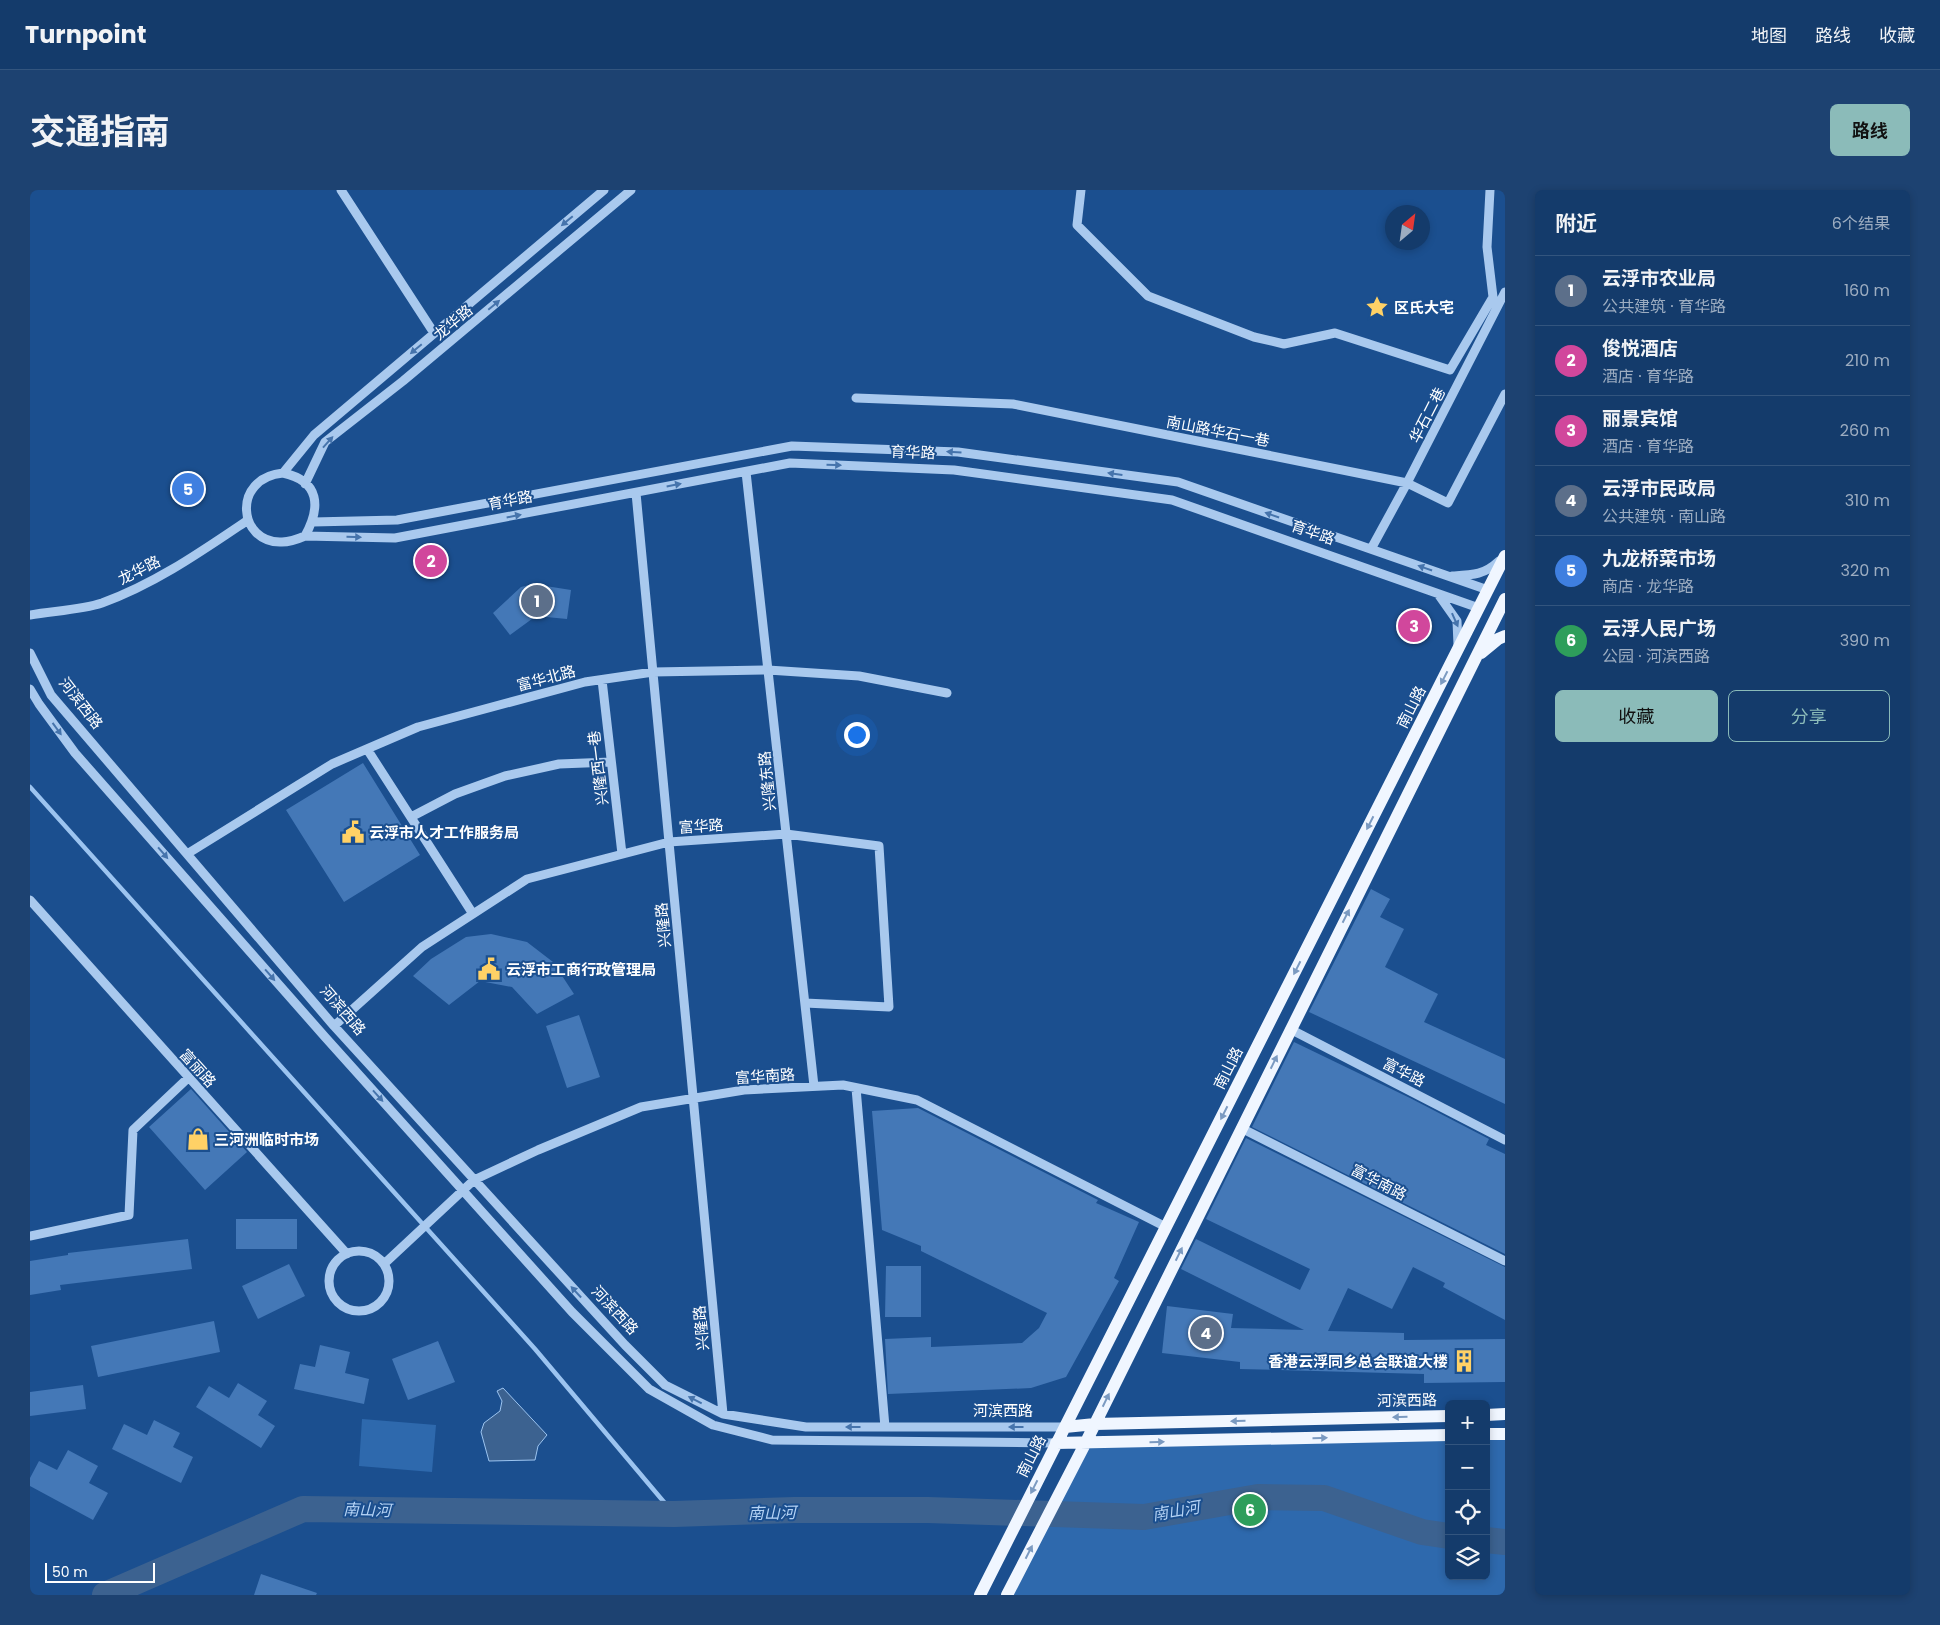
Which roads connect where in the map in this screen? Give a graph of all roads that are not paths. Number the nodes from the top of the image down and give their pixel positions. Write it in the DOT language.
graph roads {
  1 [pos="341,190"];
  2 [pos="604,190"];
  3 [pos="631,190"];
  4 [pos="1081,190"];
  5 [pos="1490,190"];
  6 [pos="1505,292"];
  7 [pos="434,333"];
  8 [pos="1505,394"];
  9 [pos="856,398"];
  10 [pos="746,472"];
  11 [pos="283,473"];
  12 [pos="1407,483"];
  13 [pos="305,484"];
  14 [pos="636,492"];
  15 [pos="248,520"];
  16 [pos="313,522"];
  17 [pos="305,536"];
  18 [pos="1371,550"];
  19 [pos="1505,556"];
  20 [pos="1447,576"];
  21 [pos="1488,590"];
  22 [pos="1438,594"];
  23 [pos="1505,598"];
  24 [pos="1479,608"];
  25 [pos="30,615"];
  26 [pos="1501,617"];
  27 [pos="1505,636"];
  28 [pos="1458,650"];
  29 [pos="30,653"];
  30 [pos="1477,656"];
  31 [pos="768,670"];
  32 [pos="653,672"];
  33 [pos="602,680"];
  34 [pos="30,689"];
  35 [pos="947,693"];
  36 [pos="367,749"];
  37 [pos="611,762"];
  38 [pos="410,817"];
  39 [pos="786,834"];
  40 [pos="669,842"];
  41 [pos="187,854"];
  42 [pos="622,854"];
  43 [pos="30,900"];
  44 [pos="473,914"];
  45 [pos="805,1003"];
  46 [pos="334,1026"];
  47 [pos="1290,1029"];
  48 [pos="188,1078"];
  49 [pos="814,1086"];
  50 [pos="856,1088"];
  51 [pos="693,1098"];
  52 [pos="1241,1128"];
  53 [pos="1505,1140"];
  54 [pos="474,1180"];
  55 [pos="463,1190"];
  56 [pos="1166,1227"];
  57 [pos="30,1236"];
  58 [pos="346,1254"];
  59 [pos="1505,1261"];
  60 [pos="384,1264"];
  61 [pos="723,1414"];
  62 [pos="1490,1414"];
  63 [pos="1505,1414"];
  64 [pos="1445,1416"];
  65 [pos="1095,1424"];
  66 [pos="885,1427"];
  67 [pos="1065,1427"];
  68 [pos="1490,1434"];
  69 [pos="1505,1434"];
  70 [pos="1445,1435"];
  71 [pos="1056,1443"];
  72 [pos="1085,1444"];
  73 [pos="980,1595"];
  74 [pos="1007,1595"];
  1 -- 7 [label="street"];
  2 -- 7 [label="street, 龙华路, one-way"];
  13 -- 3 [label="street, 龙华路, one-way"];
  4 -- 5 [label="street, 华石二巷"];
  6 -- 12 [label="street, 华石二巷"];
  7 -- 11 [label="street, 龙华路, one-way"];
  8 -- 12 [label="street, 南山路华石一巷"];
  9 -- 12 [label="street, 南山路华石一巷"];
  14 -- 10 [label="street, 育华路, one-way"];
  10 -- 22 [label="street, 育华路, one-way"];
  10 -- 31 [label="street, 兴隆东路"];
  11 -- 13 [label="street"];
  11 -- 15 [label="street"];
  12 -- 18 [label="street, 华石二巷"];
  13 -- 16 [label="street"];
  17 -- 14 [label="street, 育华路, one-way"];
  14 -- 32 [label="street, 兴隆路"];
  15 -- 17 [label="street"];
  15 -- 25 [label="street, 龙华路"];
  16 -- 17 [label="street"];
  18 -- 16 [label="street, 育华路, one-way"];
  20 -- 18 [label="street, 育华路, one-way"];
  19 -- 20 [label="street"];
  19 -- 21 [label="main road, 南山路"];
  20 -- 21 [label="street, 育华路"];
  21 -- 23 [label="main road, 育华路"];
  21 -- 24 [label="main road, 南山路"];
  22 -- 24 [label="street, 育华路"];
  22 -- 28 [label="street, one-way"];
  23 -- 26 [label="main road"];
  24 -- 26 [label="main road, 育华路"];
  24 -- 28 [label="main road, 南山路"];
  26 -- 30 [label="main road"];
  27 -- 30 [label="main road"];
  28 -- 56 [label="main road, 南山路, one-way"];
  29 -- 41 [label="street, 河滨西路"];
  47 -- 30 [label="main road, one-way"];
  31 -- 32 [label="street, 富华北路"];
  31 -- 35 [label="street, 富华北路"];
  31 -- 39 [label="street, 兴隆东路"];
  32 -- 33 [label="street, 富华北路"];
  32 -- 40 [label="street, 兴隆路"];
  33 -- 36 [label="street, 富华北路"];
  33 -- 37 [label="street, 兴隆西一巷"];
  34 -- 55 [label="street, 河滨西路, one-way"];
  36 -- 38 [label="street"];
  36 -- 41 [label="street, 富华北路"];
  37 -- 38 [label="street"];
  37 -- 42 [label="street, 兴隆西一巷"];
  38 -- 44 [label="street"];
  39 -- 40 [label="street, 富华路"];
  39 -- 45 [label="street, 兴隆东路"];
  39 -- 45 [label="street, 富华路"];
  40 -- 42 [label="street, 富华路"];
  40 -- 51 [label="street, 兴隆路"];
  41 -- 46 [label="street, 河滨西路"];
  42 -- 44 [label="street, 富华路"];
  43 -- 48 [label="street, 富丽路"];
  44 -- 46 [label="street, 富华路"];
  45 -- 49 [label="street, 兴隆东路"];
  46 -- 54 [label="street, 河滨西路"];
  52 -- 47 [label="main road, one-way"];
  47 -- 53 [label="street, 富华路"];
  48 -- 57 [label="street"];
  48 -- 58 [label="street, 富丽路"];
  49 -- 50 [label="street, 富华南路"];
  49 -- 51 [label="street, 富华南路"];
  50 -- 56 [label="street, 富华南路"];
  50 -- 66 [label="street"];
  51 -- 54 [label="street, 富华南路"];
  51 -- 61 [label="street, 兴隆路"];
  52 -- 59 [label="street, 富华南路"];
  65 -- 52 [label="main road, one-way"];
  54 -- 55 [label="street, 富华南路"];
  61 -- 54 [label="street, 河滨西路, one-way"];
  55 -- 60 [label="street, 富华南路"];
  55 -- 71 [label="street, 河滨西路"];
  56 -- 67 [label="main road, 南山路"];
  58 -- 60 [label="street"];
  58 -- 60 [label="street"];
  66 -- 61 [label="street, 河滨西路, one-way"];
  62 -- 63 [label="main road"];
  64 -- 65 [label="main road, 河滨西路, one-way"];
  65 -- 67 [label="main road, 河滨西路"];
  65 -- 72 [label="main road"];
  67 -- 66 [label="street, 河滨西路, one-way"];
  67 -- 71 [label="main road, 南山路"];
  68 -- 69 [label="main road"];
  72 -- 70 [label="main road, 河滨西路, one-way"];
  71 -- 72 [label="main road, 河滨西路"];
  71 -- 73 [label="main road, 南山路, one-way"];
  74 -- 72 [label="main road, one-way"];
}
